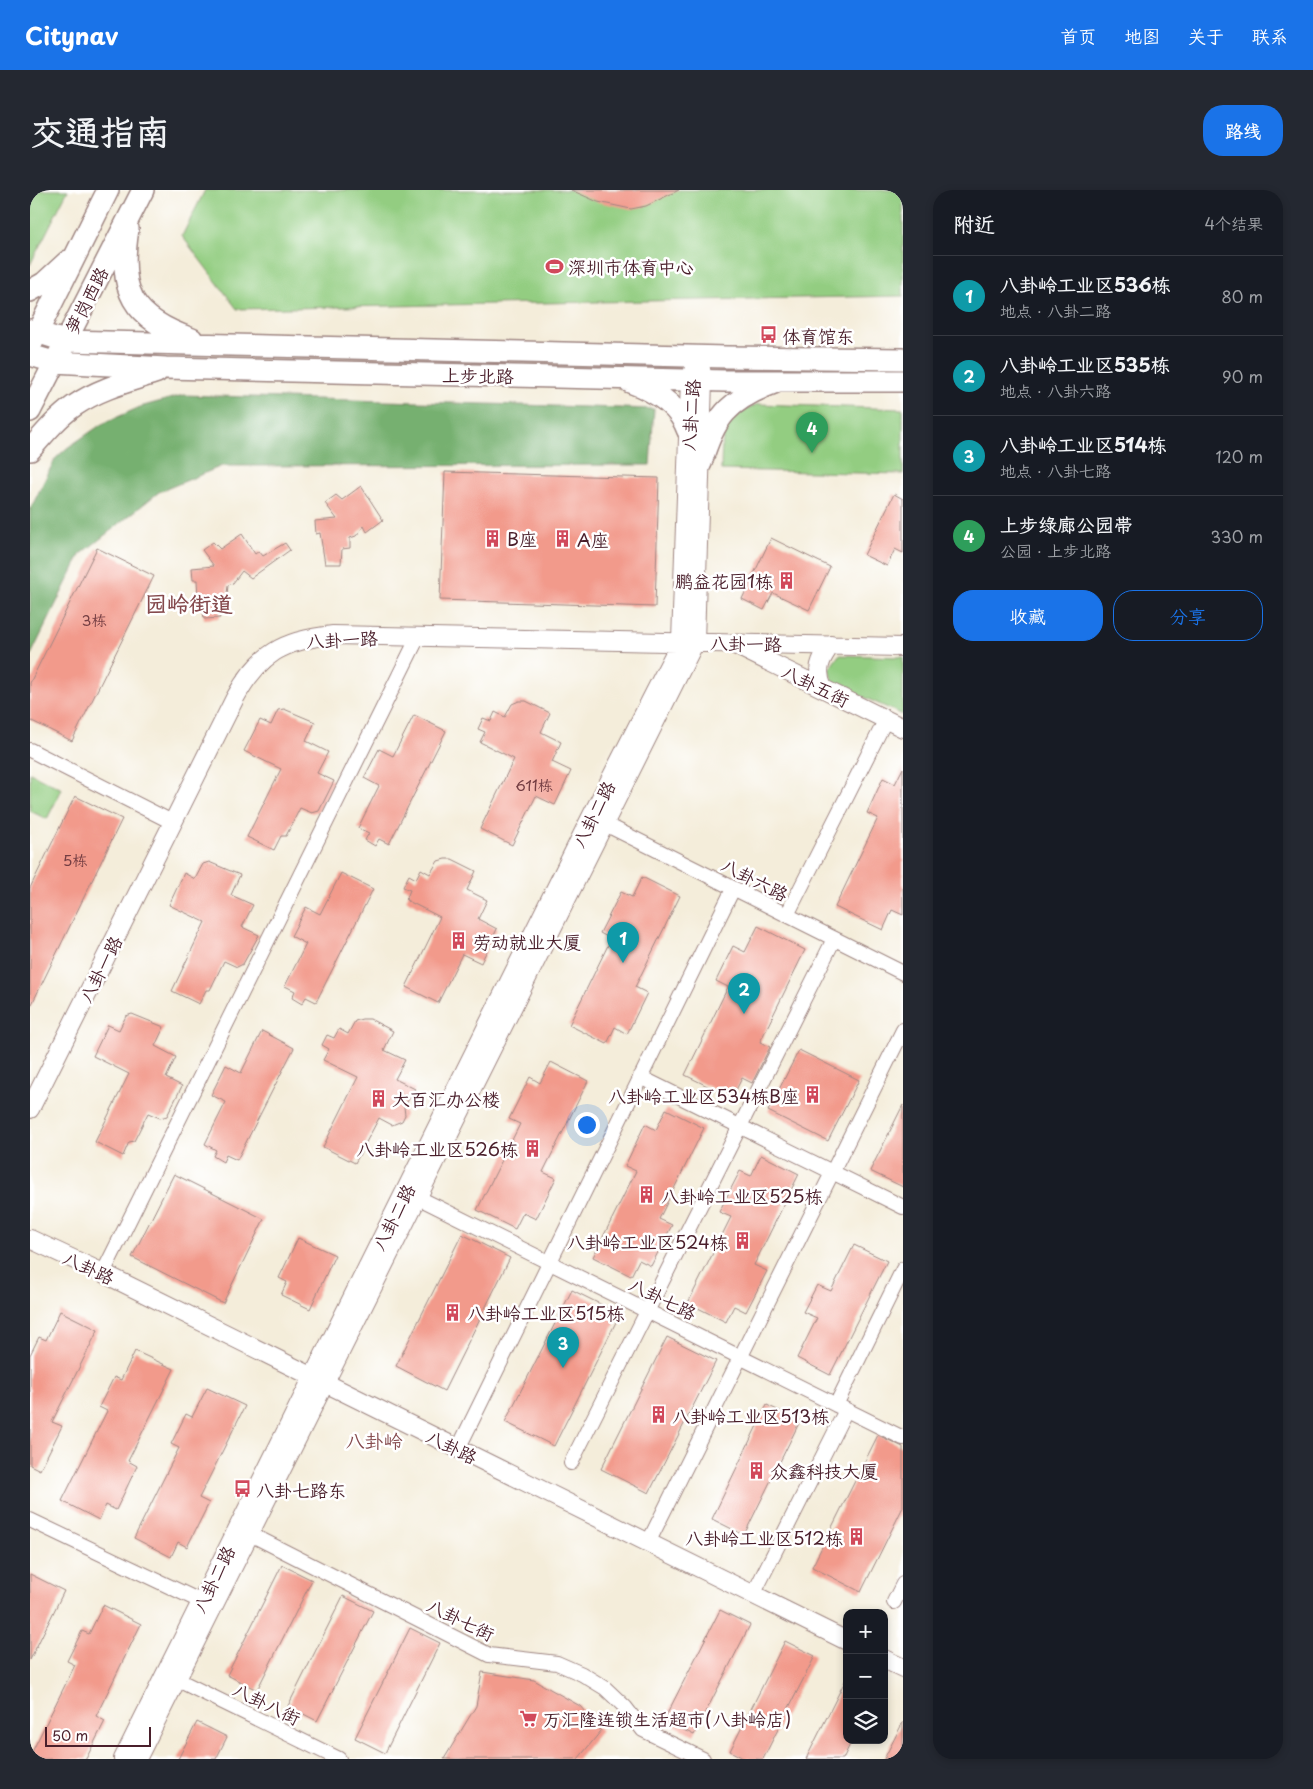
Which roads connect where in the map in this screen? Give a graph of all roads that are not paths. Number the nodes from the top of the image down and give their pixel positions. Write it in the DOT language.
graph roads {
  1 [pos="108,190"];
  2 [pos="143,190"];
  3 [pos="130,218"];
  4 [pos="84,238"];
  5 [pos="30,291"];
  6 [pos="32,337"];
  7 [pos="65,341"];
  8 [pos="204,343"];
  9 [pos="30,355"];
  10 [pos="698,356"];
  11 [pos="903,359"];
  12 [pos="54,362"];
  13 [pos="166,368"];
  14 [pos="620,379"];
  15 [pos="696,380"];
  16 [pos="780,381"];
  17 [pos="903,382"];
  18 [pos="30,411"];
  19 [pos="688,431"];
  20 [pos="30,450"];
  21 [pos="701,463"];
  22 [pos="418,637"];
  23 [pos="688,642"];
  24 [pos="729,642"];
  25 [pos="831,645"];
  26 [pos="903,647"];
  27 [pos="823,688"];
  28 [pos="886,719"];
  29 [pos="903,728"];
  30 [pos="30,750"];
  31 [pos="598,821"];
  32 [pos="174,824"];
  33 [pos="733,889"];
  34 [pos="787,915"];
  35 [pos="834,939"];
  36 [pos="902,970"];
  37 [pos="903,1030"];
  38 [pos="640,1077"];
  39 [pos="30,1109"];
  40 [pos="740,1126"];
  41 [pos="833,1171"];
  42 [pos="412,1195"];
  43 [pos="903,1207"];
  44 [pos="30,1239"];
  45 [pos="549,1263"];
  46 [pos="903,1269"];
  47 [pos="103,1273"];
  48 [pos="648,1312"];
  49 [pos="740,1357"];
  50 [pos="319,1381"];
  51 [pos="841,1407"];
  52 [pos="903,1438"];
  53 [pos="458,1449"];
  54 [pos="571,1463"];
  55 [pos="30,1520"];
  56 [pos="250,1534"];
  57 [pos="648,1543"];
  58 [pos="903,1584"];
  59 [pos="753,1594"];
  60 [pos="202,1602"];
  61 [pos="894,1602"];
  62 [pos="843,1638"];
  63 [pos="888,1661"];
  64 [pos="903,1668"];
  65 [pos="178,1680"];
  66 [pos="123,1759"];
  67 [pos="137,1759"];
  68 [pos="339,1759"];
  69 [pos="703,1759"];
  1 -- 4 [label="main road, 笋岗西路"];
  2 -- 3 [label="main road, 笋岗西路"];
  3 -- 7 [label="main road, 笋岗西路"];
  3 -- 8 [label="main road"];
  4 -- 5 [label="main road"];
  4 -- 6 [label="main road, 笋岗西路"];
  6 -- 7 [label="main road, 上步北路"];
  7 -- 8 [label="main road, 上步北路"];
  7 -- 12 [label="main road, 笋岗西路"];
  8 -- 10 [label="main road, 上步北路"];
  9 -- 12 [label="main road, 上步北路"];
  10 -- 11 [label="main road, 上步北路"];
  10 -- 15 [label="street, 八卦二路"];
  12 -- 13 [label="main road, 上步北路"];
  12 -- 18 [label="main road, 笋岗西路"];
  13 -- 14 [label="main road, 上步北路"];
  13 -- 20 [label="main road"];
  14 -- 15 [label="main road, 上步北路"];
  14 -- 19 [label="main road"];
  15 -- 16 [label="main road, 上步北路"];
  15 -- 19 [label="street, 八卦二路"];
  15 -- 21 [label="street, 八卦二路"];
  16 -- 17 [label="main road, 上步北路"];
  16 -- 21 [label="main road"];
  19 -- 23 [label="street, 八卦二路"];
  21 -- 23 [label="street, 八卦二路"];
  22 -- 23 [label="street, 八卦一路"];
  22 -- 32 [label="street, 八卦一路"];
  22 -- 47 [label="street"];
  23 -- 24 [label="street, 八卦一路"];
  23 -- 31 [label="street, 八卦二路"];
  24 -- 25 [label="street, 八卦一路"];
  24 -- 27 [label="street, 八卦五街"];
  25 -- 26 [label="street, 八卦一路"];
  25 -- 27 [label="street"];
  27 -- 28 [label="street, 八卦五街"];
  28 -- 29 [label="street, 八卦五街"];
  28 -- 34 [label="street"];
  30 -- 32 [label="street"];
  31 -- 33 [label="street, 八卦六路"];
  31 -- 42 [label="street, 八卦二路"];
  32 -- 39 [label="street, 八卦一路"];
  33 -- 34 [label="street, 八卦六路"];
  33 -- 38 [label="street"];
  34 -- 35 [label="street, 八卦六路"];
  35 -- 36 [label="street, 八卦六路"];
  35 -- 40 [label="street"];
  37 -- 41 [label="street"];
  38 -- 40 [label="street"];
  38 -- 45 [label="street"];
  40 -- 41 [label="street"];
  40 -- 48 [label="street"];
  41 -- 43 [label="street"];
  41 -- 49 [label="street"];
  42 -- 45 [label="street, 八卦七路"];
  42 -- 50 [label="street, 八卦二路"];
  44 -- 47 [label="street, 八卦路"];
  45 -- 48 [label="street, 八卦七路"];
  45 -- 53 [label="street"];
  46 -- 51 [label="street"];
  47 -- 50 [label="street, 八卦路"];
  48 -- 49 [label="street, 八卦七路"];
  48 -- 54 [label="street"];
  49 -- 51 [label="street, 八卦七路"];
  49 -- 57 [label="street"];
  50 -- 53 [label="street, 八卦路"];
  50 -- 56 [label="street, 八卦二路"];
  50 -- 60 [label="street, 八卦二路"];
  51 -- 52 [label="street, 八卦七路"];
  51 -- 59 [label="street"];
  53 -- 57 [label="street, 八卦路"];
  55 -- 60 [label="street"];
  56 -- 65 [label="street, 八卦二路"];
  56 -- 69 [label="street, 八卦七街"];
  57 -- 59 [label="street, 八卦路"];
  58 -- 61 [label="street"];
  59 -- 62 [label="street, 八卦路"];
  60 -- 66 [label="street, 八卦二路"];
  63 -- 64 [label="street"];
  65 -- 67 [label="street, 八卦二路"];
  65 -- 68 [label="street, 八卦八街"];
}
